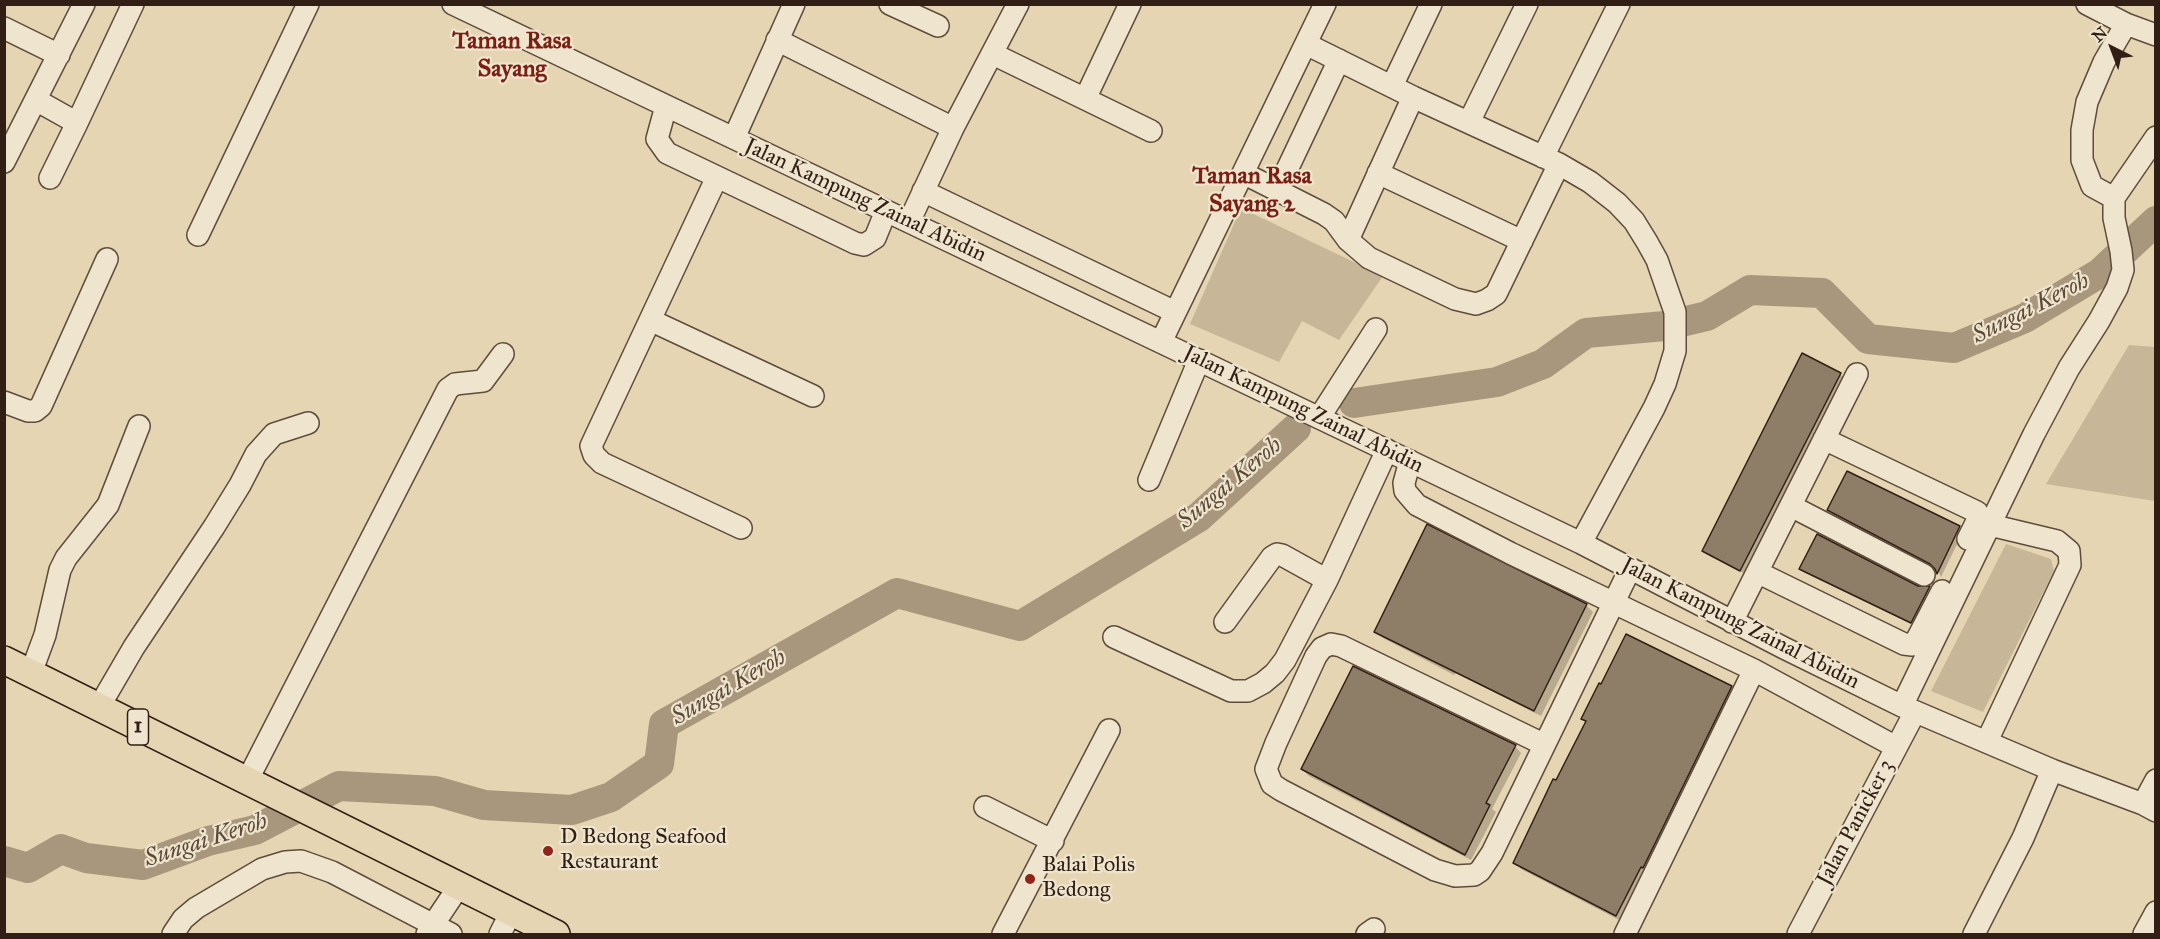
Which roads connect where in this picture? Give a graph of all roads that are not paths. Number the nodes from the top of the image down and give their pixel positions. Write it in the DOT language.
graph roads {
  1 [pos="84,4"];
  2 [pos="133,4"];
  3 [pos="308,4"];
  4 [pos="453,4"];
  5 [pos="794,4"];
  6 [pos="890,4"];
  7 [pos="1017,4"];
  8 [pos="1130,4"];
  9 [pos="1325,4"];
  10 [pos="1431,4"];
  11 [pos="1527,4"];
  12 [pos="1619,4"];
  13 [pos="2087,4"];
  14 [pos="2126,24"];
  15 [pos="938,26"];
  16 [pos="4,28"];
  17 [pos="2156,34"];
  18 [pos="777,40"];
  19 [pos="1306,44"];
  20 [pos="993,54"];
  21 [pos="59,55"];
  22 [pos="1339,60"];
  23 [pos="1392,86"];
  24 [pos="1413,97"];
  25 [pos="1085,99"];
  26 [pos="36,100"];
  27 [pos="666,106"];
  28 [pos="1469,122"];
  29 [pos="77,123"];
  30 [pos="953,128"];
  31 [pos="1151,131"];
  32 [pos="2156,137"];
  33 [pos="734,138"];
  34 [pos="1551,161"];
  35 [pos="4,162"];
  36 [pos="1243,173"];
  37 [pos="1378,173"];
  38 [pos="717,177"];
  39 [pos="50,178"];
  40 [pos="923,190"];
  41 [pos="1277,191"];
  42 [pos="2114,198"];
  43 [pos="886,211"];
  44 [pos="909,222"];
  45 [pos="198,235"];
  46 [pos="1348,240"];
  47 [pos="1522,241"];
  48 [pos="107,259"];
  49 [pos="1175,312"];
  50 [pos="650,320"];
  51 [pos="1376,329"];
  52 [pos="1161,342"];
  53 [pos="503,354"];
  54 [pos="1199,360"];
  55 [pos="1857,374"];
  56 [pos="813,396"];
  57 [pos="4,402"];
  58 [pos="1319,418"];
  59 [pos="308,423"];
  60 [pos="139,426"];
  61 [pos="1824,439"];
  62 [pos="1387,450"];
  63 [pos="1410,461"];
  64 [pos="1149,480"];
  65 [pos="1791,506"];
  66 [pos="1990,525"];
  67 [pos="741,528"];
  68 [pos="1581,543"];
  69 [pos="1630,569"];
  70 [pos="1757,572"];
  71 [pos="1924,575"];
  72 [pos="1327,580"];
  73 [pos="1614,603"];
  74 [pos="1226,622"];
  75 [pos="1732,622"];
  76 [pos="1114,637"];
  77 [pos="4,660"];
  78 [pos="1754,670"];
  79 [pos="31,673"];
  80 [pos="99,707"];
  81 [pos="1909,709"];
  82 [pos="1109,730"];
  83 [pos="1987,741"];
  84 [pos="1543,744"];
  85 [pos="1896,747"];
  86 [pos="2052,770"];
  87 [pos="2156,780"];
  88 [pos="247,781"];
  89 [pos="985,807"];
  90 [pos="2149,807"];
  91 [pos="1053,841"];
  92 [pos="459,886"];
  93 [pos="2156,912"];
  94 [pos="505,923"];
  95 [pos="438,932"];
  96 [pos="173,934"];
  97 [pos="556,934"];
  98 [pos="1003,934"];
  99 [pos="1625,934"];
  100 [pos="1798,934"];
  101 [pos="1974,934"];
  102 [pos="2144,934"];
  1 -- 21 [label="street"];
  2 -- 29 [label="street"];
  3 -- 45 [label="street"];
  4 -- 27 [label="street, Jalan Kampung Zainal Abidin"];
  5 -- 18 [label="street"];
  6 -- 15 [label="street"];
  7 -- 20 [label="street"];
  8 -- 25 [label="street"];
  9 -- 19 [label="street"];
  10 -- 23 [label="street"];
  11 -- 28 [label="street"];
  12 -- 34 [label="street"];
  13 -- 14 [label="street"];
  14 -- 17 [label="street"];
  14 -- 42 [label="street"];
  16 -- 21 [label="street"];
  18 -- 30 [label="street"];
  18 -- 33 [label="street"];
  19 -- 22 [label="street"];
  19 -- 36 [label="street"];
  20 -- 25 [label="street"];
  20 -- 30 [label="street"];
  21 -- 26 [label="street"];
  22 -- 23 [label="street"];
  22 -- 41 [label="street"];
  23 -- 24 [label="street"];
  24 -- 28 [label="street"];
  24 -- 37 [label="street"];
  25 -- 31 [label="street"];
  26 -- 29 [label="street"];
  26 -- 35 [label="street"];
  27 -- 33 [label="street, Jalan Kampung Zainal Abidin"];
  27 -- 38 [label="street"];
  28 -- 34 [label="street"];
  29 -- 39 [label="street"];
  30 -- 40 [label="street"];
  32 -- 42 [label="street"];
  33 -- 43 [label="street, Jalan Kampung Zainal Abidin"];
  34 -- 47 [label="street"];
  34 -- 68 [label="street"];
  36 -- 41 [label="street"];
  36 -- 49 [label="street"];
  37 -- 46 [label="street"];
  37 -- 47 [label="street"];
  38 -- 43 [label="street"];
  38 -- 50 [label="street"];
  40 -- 44 [label="street"];
  40 -- 49 [label="street"];
  41 -- 46 [label="street"];
  42 -- 66 [label="street, Jalan Panicker 3"];
  43 -- 44 [label="street, Jalan Kampung Zainal Abidin"];
  44 -- 52 [label="street, Jalan Kampung Zainal Abidin"];
  46 -- 47 [label="street"];
  48 -- 57 [label="street"];
  49 -- 52 [label="street"];
  50 -- 56 [label="street"];
  50 -- 67 [label="street"];
  51 -- 58 [label="street"];
  52 -- 54 [label="street, Jalan Kampung Zainal Abidin"];
  53 -- 88 [label="street"];
  54 -- 58 [label="street, Jalan Kampung Zainal Abidin"];
  54 -- 64 [label="street"];
  55 -- 61 [label="street"];
  58 -- 62 [label="street, Jalan Kampung Zainal Abidin"];
  59 -- 80 [label="street"];
  60 -- 79 [label="street"];
  61 -- 65 [label="street"];
  61 -- 70 [label="street"];
  62 -- 63 [label="street, Jalan Kampung Zainal Abidin"];
  62 -- 72 [label="street"];
  63 -- 68 [label="street, Jalan Kampung Zainal Abidin"];
  63 -- 73 [label="street"];
  65 -- 70 [label="street"];
  65 -- 71 [label="street"];
  66 -- 81 [label="street, Jalan Panicker 3"];
  66 -- 83 [label="street"];
  68 -- 69 [label="street, Jalan Kampung Zainal Abidin"];
  69 -- 73 [label="street"];
  69 -- 75 [label="street, Jalan Kampung Zainal Abidin"];
  70 -- 75 [label="street"];
  72 -- 74 [label="street"];
  72 -- 76 [label="street"];
  73 -- 78 [label="street"];
  73 -- 84 [label="street"];
  75 -- 81 [label="street, Jalan Kampung Zainal Abidin"];
  77 -- 79 [label="main road, 1"];
  78 -- 85 [label="street"];
  78 -- 99 [label="street"];
  79 -- 80 [label="main road, 1"];
  80 -- 88 [label="main road, 1"];
  81 -- 83 [label="street, Jalan Kampung Zainal Abidin"];
  81 -- 85 [label="street, Jalan Panicker 3"];
  82 -- 91 [label="street"];
  83 -- 86 [label="street, Jalan Kampung Zainal Abidin"];
  84 -- 84 [label="street"];
  85 -- 100 [label="street, Jalan Panicker 3"];
  86 -- 90 [label="street, Jalan Kampung Zainal Abidin"];
  86 -- 101 [label="street"];
  87 -- 90 [label="street"];
  88 -- 92 [label="main road, 1"];
  89 -- 91 [label="street"];
  91 -- 98 [label="street"];
  92 -- 94 [label="main road, 1"];
  92 -- 95 [label="street"];
  93 -- 102 [label="street"];
  94 -- 97 [label="main road, 1"];
  95 -- 96 [label="street"];
}
